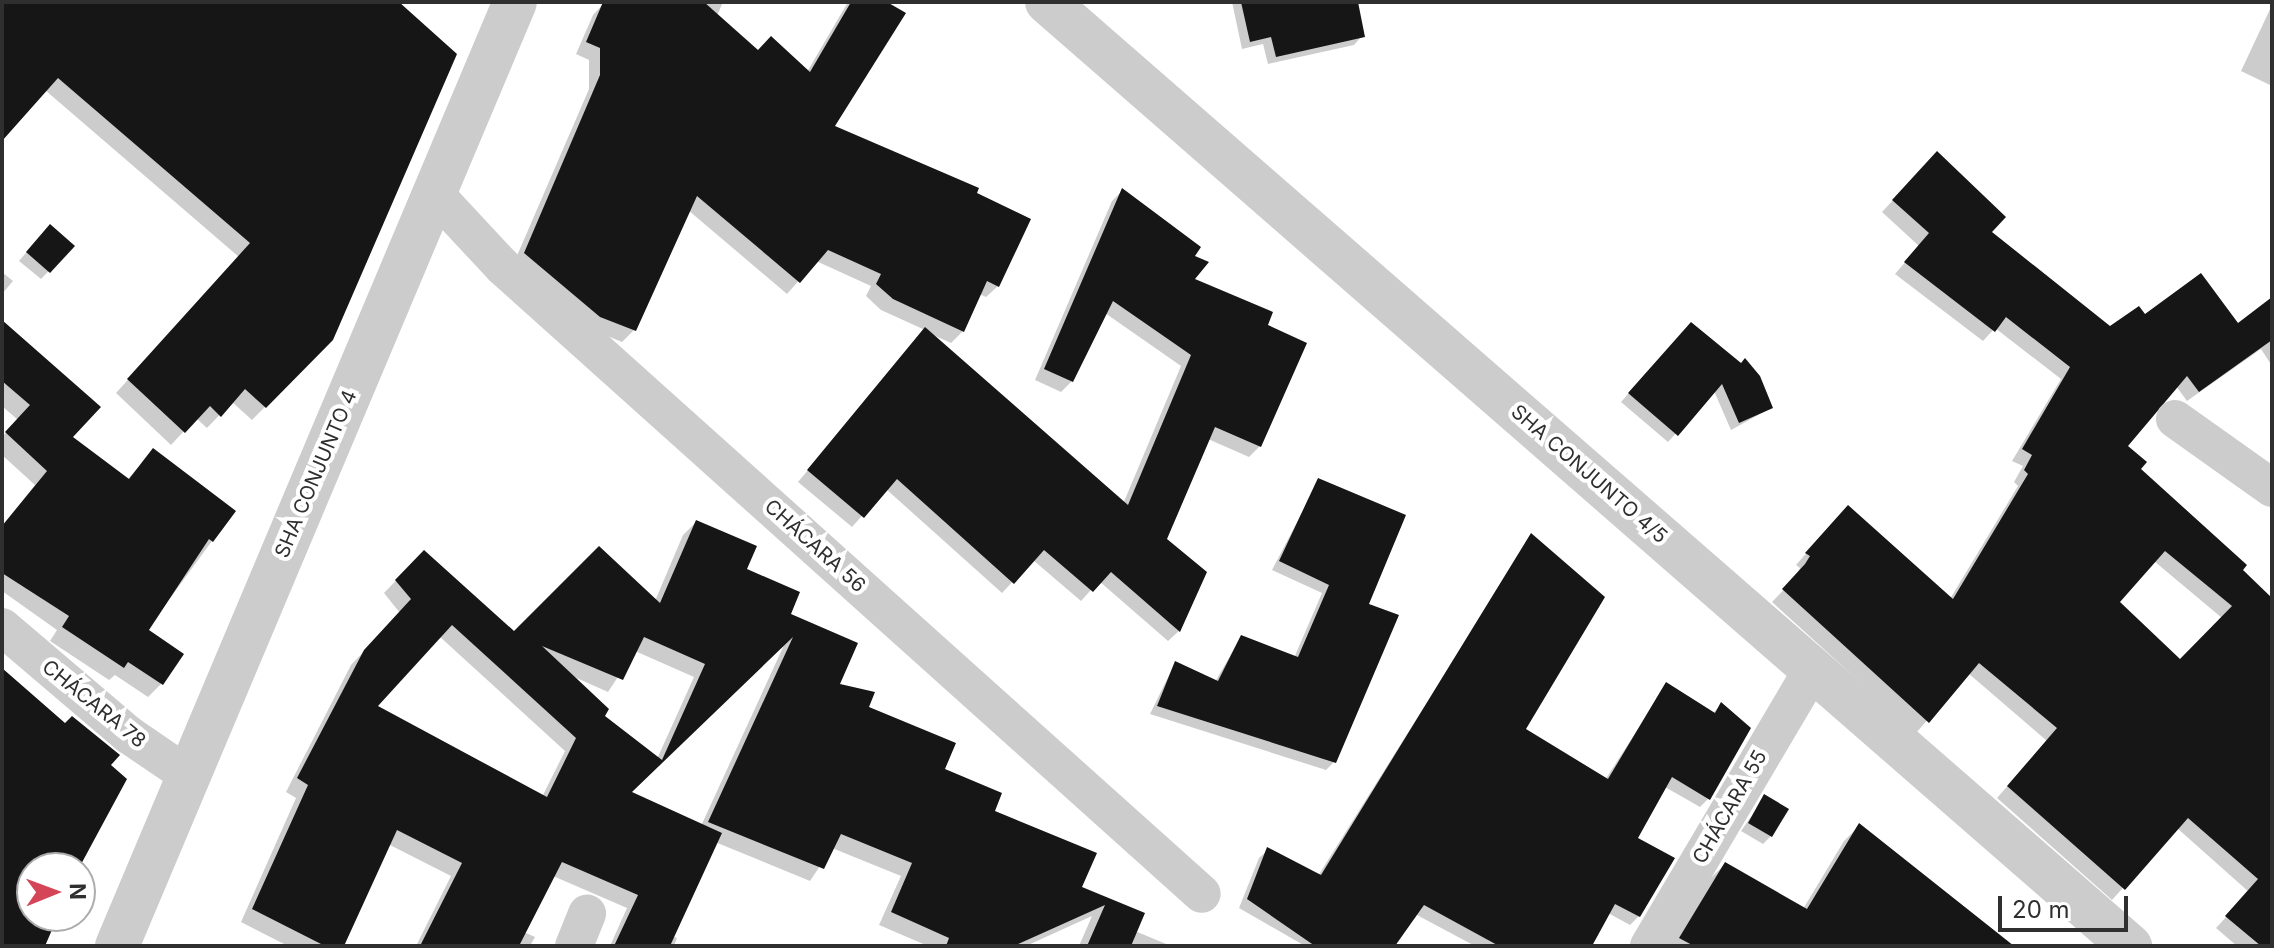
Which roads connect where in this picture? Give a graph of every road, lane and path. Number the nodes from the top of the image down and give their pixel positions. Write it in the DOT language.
graph roads {
  1 [pos="515,2"];
  2 [pos="1047,2"];
  3 [pos="434,193"];
  4 [pos="2175,419"];
  5 [pos="2272,488"];
  6 [pos="2,627"];
  7 [pos="1813,669"];
  8 [pos="189,776"];
  9 [pos="1202,894"];
  10 [pos="117,946"];
  11 [pos="1649,946"];
  12 [pos="2130,946"];
  1 -- 3 [label="street, SHA CONJUNTO 4"];
  2 -- 7 [label="street, SHA CONJUNTO 4/5"];
  3 -- 8 [label="street, SHA CONJUNTO 4"];
  3 -- 9 [label="street, CHÁCARA 56"];
  4 -- 5 [label="street"];
  6 -- 8 [label="street, CHÁCARA 78"];
  7 -- 11 [label="street, CHÁCARA 55"];
  7 -- 12 [label="street, SHA CONJUNTO 4/5"];
  8 -- 10 [label="street, SHA CONJUNTO 4"];
}
